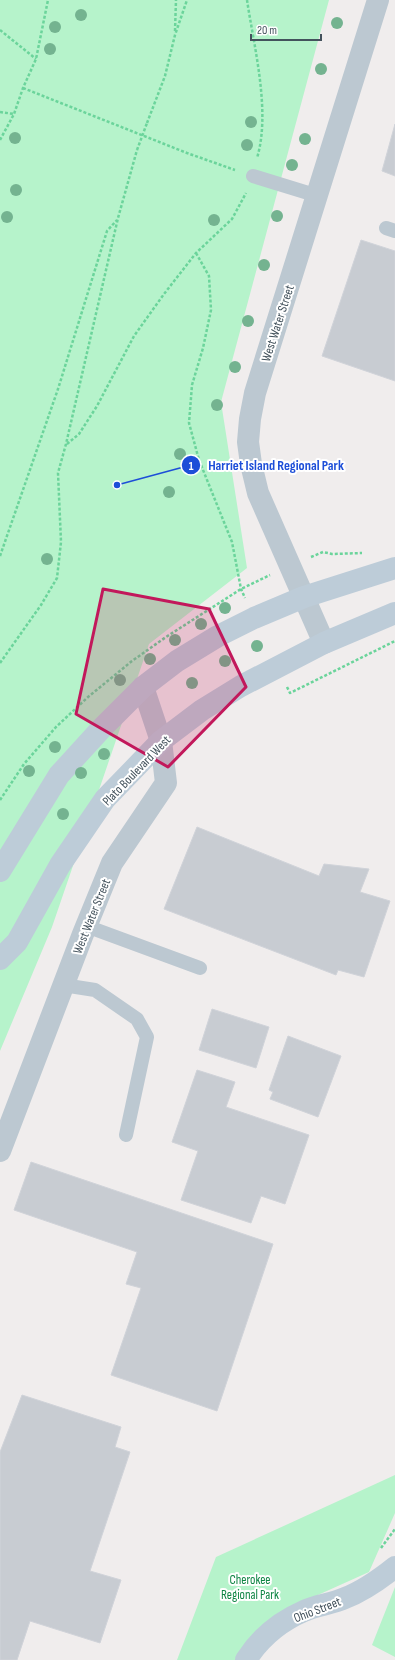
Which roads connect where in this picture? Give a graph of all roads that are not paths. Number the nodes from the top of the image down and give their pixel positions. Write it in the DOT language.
graph roads {
  1 [pos="378,0"];
  2 [pos="253,176"];
  3 [pos="318,196"];
  4 [pos="395,568"];
  5 [pos="304,596"];
  6 [pos="395,613"];
  7 [pos="324,643"];
  8 [pos="143,687"];
  9 [pos="161,741"];
  10 [pos="0,871"];
  11 [pos="86,926"];
  12 [pos="0,960"];
  13 [pos="200,968"];
  14 [pos="63,986"];
  15 [pos="126,1135"];
  16 [pos="0,1151"];
  17 [pos="395,1567"];
  18 [pos="246,1660"];
  1 -- 3 [label="street, West Water Street"];
  2 -- 3 [label="lane"];
  3 -- 5 [label="street, West Water Street"];
  4 -- 5 [label="street"];
  5 -- 7 [label="street, West Water Street"];
  5 -- 8 [label="street"];
  6 -- 7 [label="street, Plato Boulevard West"];
  7 -- 9 [label="street, Plato Boulevard West"];
  8 -- 9 [label="street, West Water Street"];
  8 -- 10 [label="street"];
  9 -- 11 [label="street, West Water Street"];
  9 -- 12 [label="street, Plato Boulevard West"];
  11 -- 13 [label="lane"];
  11 -- 14 [label="street, West Water Street"];
  14 -- 15 [label="lane"];
  14 -- 16 [label="street, West Water Street"];
  17 -- 18 [label="street, Ohio Street"];
}
